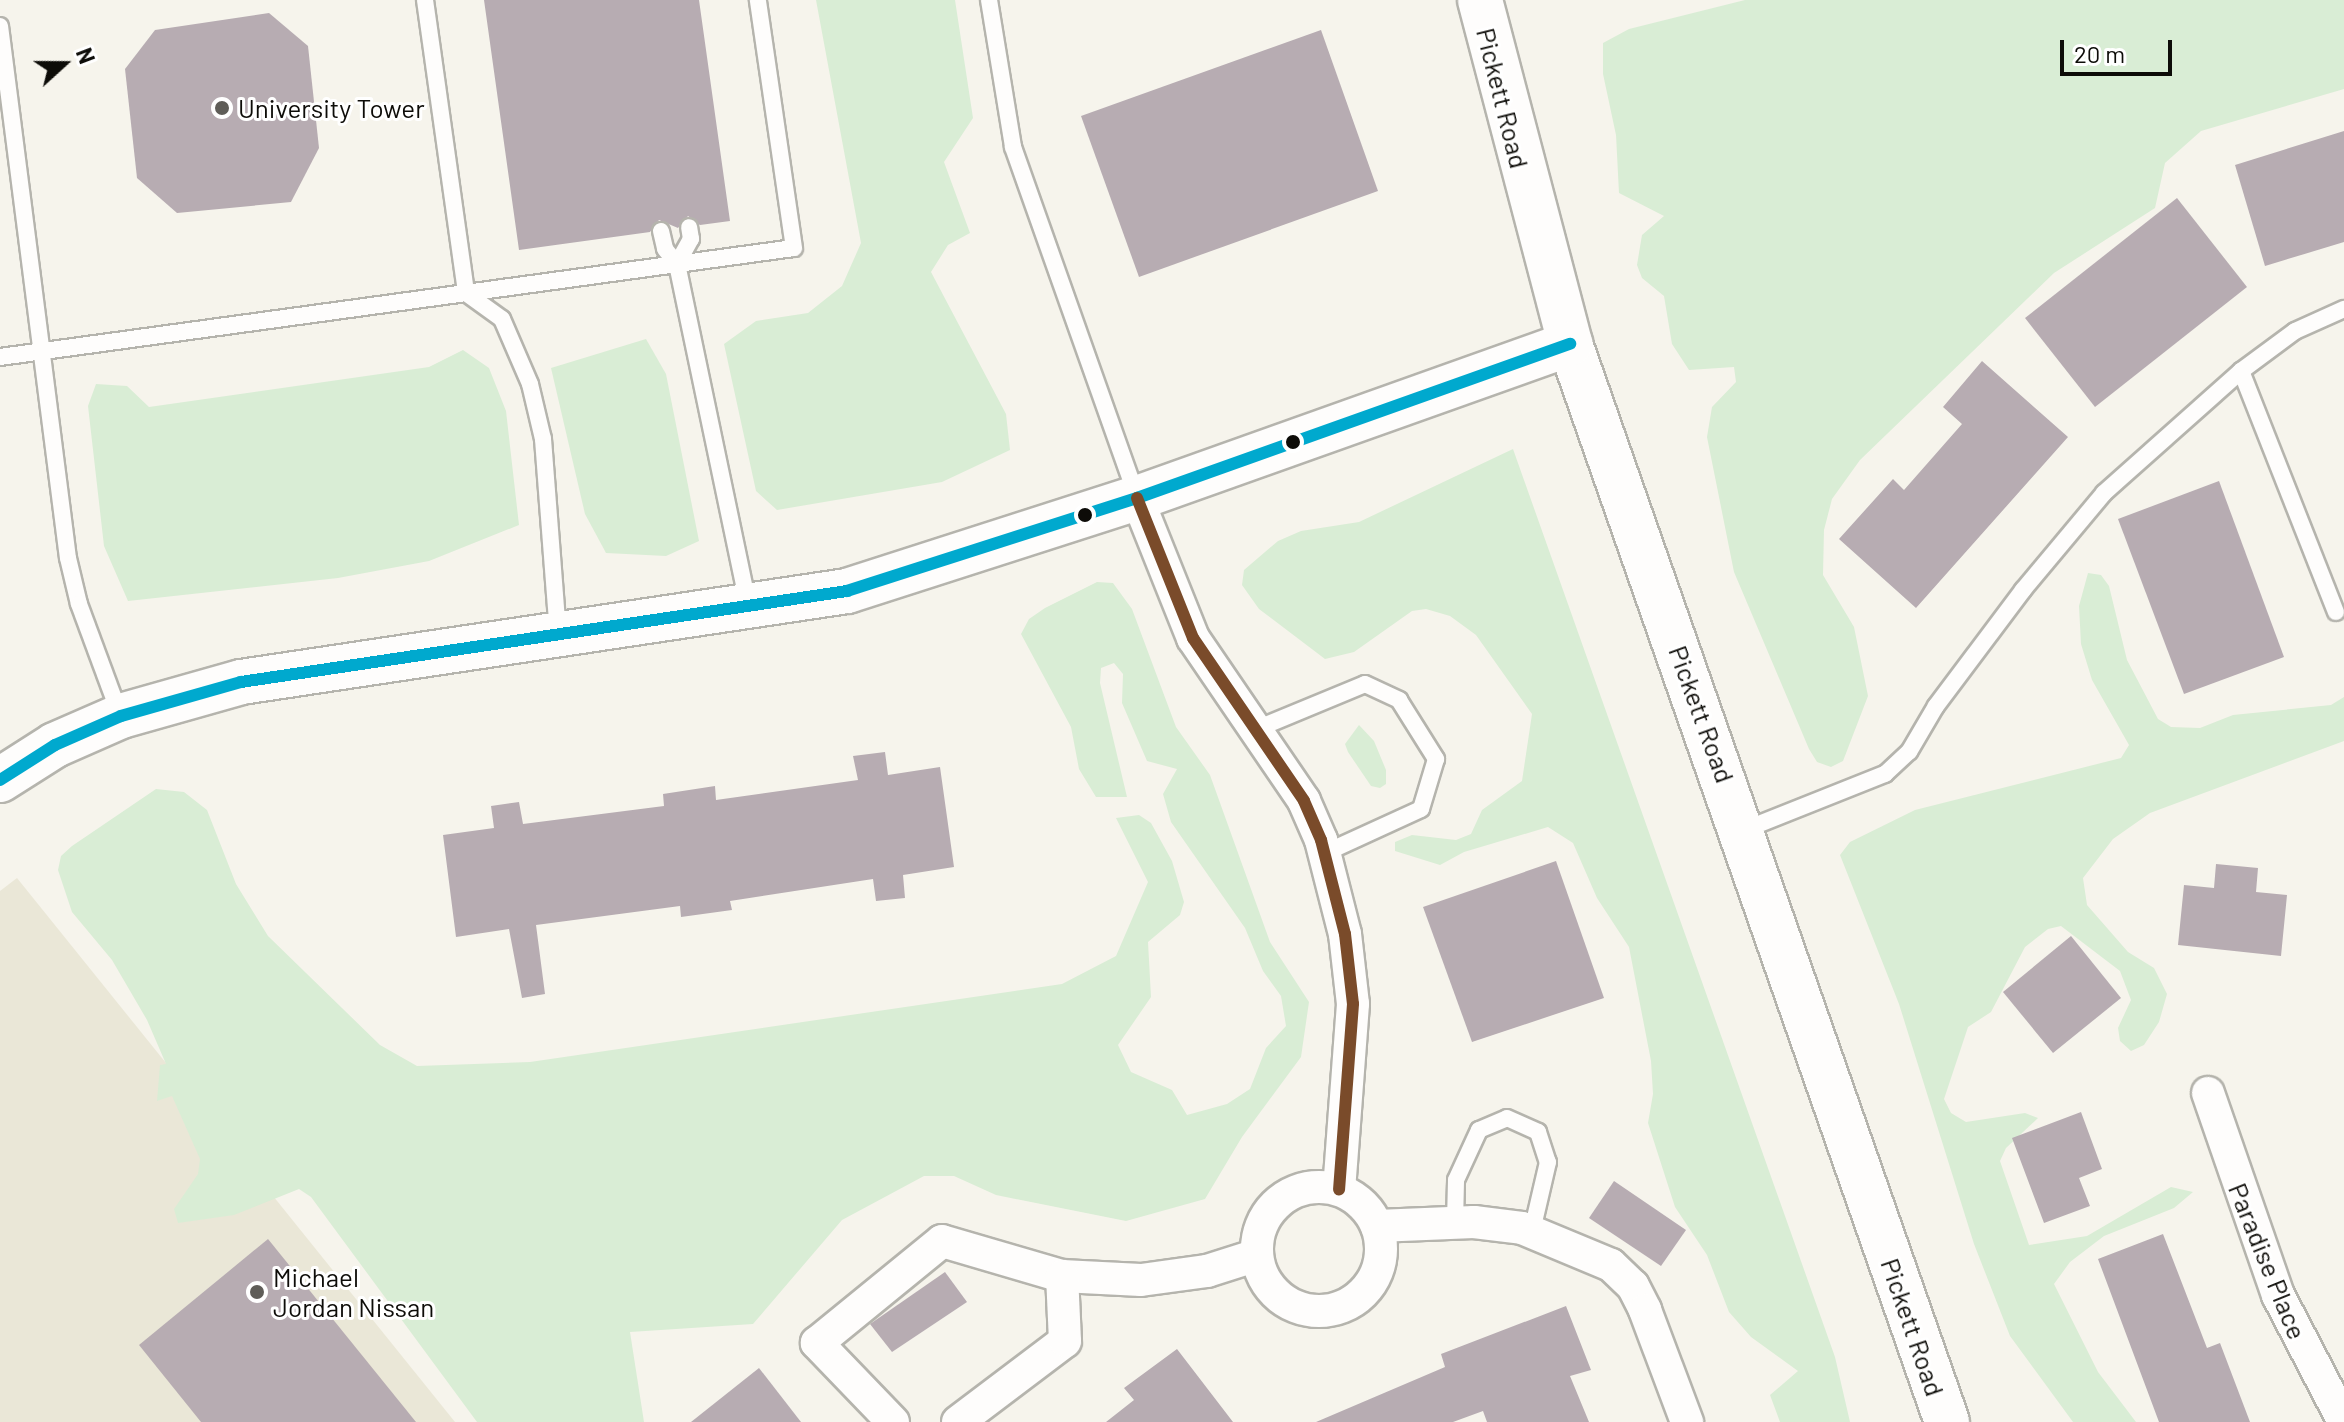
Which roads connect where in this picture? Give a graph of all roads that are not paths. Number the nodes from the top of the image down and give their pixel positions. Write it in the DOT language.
graph roads {
  1 [pos="425,0"];
  2 [pos="758,0"];
  3 [pos="989,0"];
  4 [pos="1480,0"];
  5 [pos="0,26"];
  6 [pos="689,227"];
  7 [pos="661,231"];
  8 [pos="677,264"];
  9 [pos="466,293"];
  10 [pos="2344,309"];
  11 [pos="1570,344"];
  12 [pos="42,351"];
  13 [pos="0,357"];
  14 [pos="2241,371"];
  15 [pos="1137,498"];
  16 [pos="748,605"];
  17 [pos="2336,612"];
  18 [pos="558,633"];
  19 [pos="121,716"];
  20 [pos="1254,730"];
  21 [pos="0,780"];
  22 [pos="1744,830"];
  23 [pos="1325,853"];
  24 [pos="2208,1093"];
  25 [pos="1339,1189"];
  26 [pos="1455,1222"];
  27 [pos="1377,1226"];
  28 [pos="1532,1231"];
  29 [pos="1257,1255"];
  30 [pos="1062,1276"];
  31 [pos="893,1422"];
  32 [pos="958,1422"];
  33 [pos="1687,1422"];
  34 [pos="1947,1422"];
  35 [pos="2344,1422"];
  1 -- 9 [label="lane"];
  2 -- 8 [label="lane"];
  3 -- 15 [label="lane"];
  4 -- 11 [label="street, Pickett Road"];
  5 -- 12 [label="lane"];
  6 -- 8 [label="lane"];
  7 -- 8 [label="lane"];
  8 -- 9 [label="lane"];
  8 -- 16 [label="lane"];
  9 -- 12 [label="lane"];
  9 -- 18 [label="lane"];
  10 -- 14 [label="lane"];
  11 -- 15 [label="street"];
  11 -- 22 [label="street, Pickett Road"];
  12 -- 13 [label="lane"];
  12 -- 19 [label="lane"];
  14 -- 17 [label="lane"];
  14 -- 22 [label="lane"];
  15 -- 16 [label="street"];
  15 -- 20 [label="street"];
  16 -- 18 [label="street"];
  18 -- 19 [label="street"];
  19 -- 21 [label="street"];
  20 -- 23 [label="street"];
  20 -- 23 [label="lane"];
  22 -- 34 [label="street, Pickett Road"];
  23 -- 25 [label="street"];
  24 -- 35 [label="street, Paradise Place"];
  25 -- 27 [label="street"];
  25 -- 29 [label="street"];
  26 -- 27 [label="street"];
  26 -- 28 [label="street"];
  26 -- 28 [label="lane"];
  27 -- 29 [label="street"];
  28 -- 33 [label="street"];
  29 -- 30 [label="street"];
  30 -- 31 [label="street"];
  30 -- 32 [label="street"];
}
